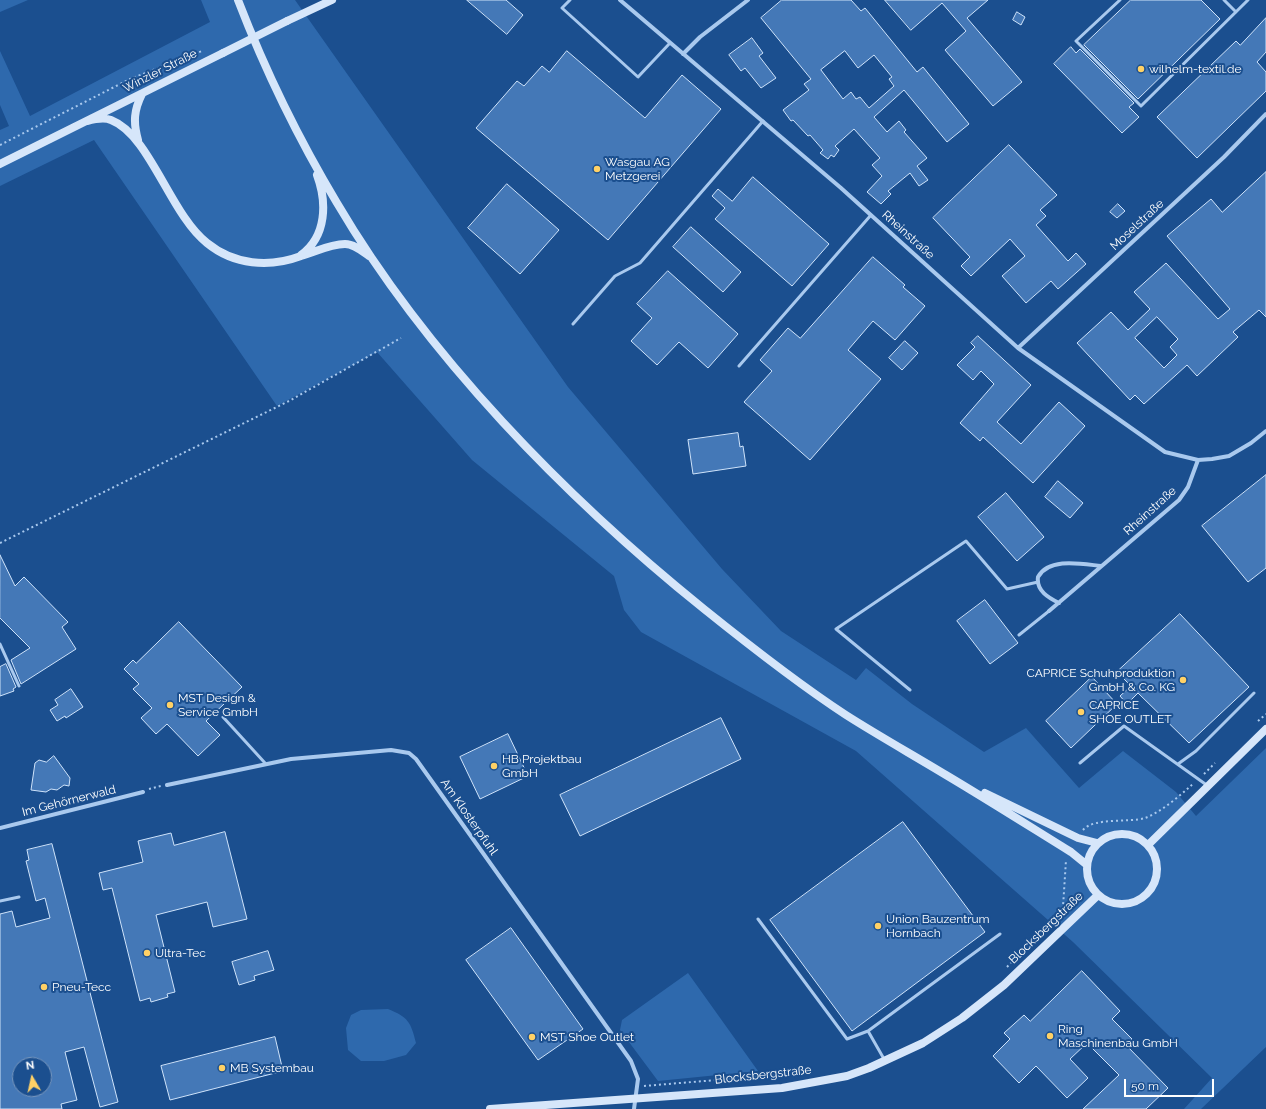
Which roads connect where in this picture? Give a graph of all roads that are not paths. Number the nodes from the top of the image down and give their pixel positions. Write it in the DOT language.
graph roads {
  1 [pos="238,0"];
  2 [pos="332,0"];
  3 [pos="570,0"];
  4 [pos="620,0"];
  5 [pos="748,0"];
  6 [pos="1120,0"];
  7 [pos="1224,0"];
  8 [pos="1248,0"];
  9 [pos="1236,12"];
  10 [pos="670,43"];
  11 [pos="683,54"];
  12 [pos="142,94"];
  13 [pos="1266,114"];
  14 [pos="87,121"];
  15 [pos="763,121"];
  16 [pos="140,144"];
  17 [pos="307,150"];
  18 [pos="0,164"];
  19 [pos="870,215"];
  20 [pos="373,258"];
  21 [pos="295,259"];
  22 [pos="574,324"];
  23 [pos="1018,348"];
  24 [pos="740,366"];
  25 [pos="1266,431"];
  26 [pos="1198,460"];
  27 [pos="1101,566"];
  28 [pos="1038,582"];
  29 [pos="1059,603"];
  30 [pos="1049,611"];
  31 [pos="1018,635"];
  32 [pos="0,644"];
  33 [pos="19,686"];
  34 [pos="910,690"];
  35 [pos="1254,693"];
  36 [pos="223,717"];
  37 [pos="1266,729"];
  38 [pos="266,763"];
  39 [pos="1080,763"];
  40 [pos="1178,764"];
  41 [pos="946,775"];
  42 [pos="166,785"];
  43 [pos="1208,786"];
  44 [pos="143,792"];
  45 [pos="0,828"];
  46 [pos="1098,844"];
  47 [pos="1148,845"];
  48 [pos="1087,865"];
  49 [pos="1098,895"];
  50 [pos="19,896"];
  51 [pos="0,901"];
  52 [pos="758,919"];
  53 [pos="1000,934"];
  54 [pos="868,1031"];
  55 [pos="886,1061"];
  56 [pos="636,1099"];
  57 [pos="490,1109"];
  58 [pos="634,1109"];
  1 -- 17 [label="main road"];
  2 -- 12 [label="main road, Winzler Straße, bridge"];
  3 -- 10 [label="lane"];
  4 -- 10 [label="street, Rheinstraße"];
  5 -- 11 [label="street"];
  6 -- 9 [label="lane"];
  7 -- 9 [label="lane"];
  8 -- 9 [label="lane"];
  10 -- 11 [label="street, Rheinstraße"];
  11 -- 15 [label="street, Rheinstraße"];
  12 -- 14 [label="main road, Winzler Straße"];
  12 -- 16 [label="main road"];
  13 -- 23 [label="street, Moselstraße"];
  14 -- 16 [label="main road"];
  14 -- 18 [label="main road, Winzler Straße"];
  15 -- 19 [label="street, Rheinstraße"];
  15 -- 22 [label="lane"];
  16 -- 21 [label="main road"];
  17 -- 20 [label="main road"];
  17 -- 21 [label="main road"];
  19 -- 23 [label="street, Rheinstraße"];
  19 -- 24 [label="lane"];
  20 -- 21 [label="main road"];
  20 -- 41 [label="main road"];
  23 -- 26 [label="street, Rheinstraße"];
  25 -- 26 [label="street, Rheinstraße"];
  26 -- 27 [label="street, Rheinstraße"];
  27 -- 28 [label="street"];
  27 -- 29 [label="street, Rheinstraße"];
  28 -- 29 [label="street"];
  28 -- 34 [label="lane"];
  29 -- 30 [label="street, Rheinstraße"];
  30 -- 31 [label="lane"];
  32 -- 33 [label="lane"];
  35 -- 40 [label="lane"];
  36 -- 38 [label="lane"];
  37 -- 43 [label="main road"];
  38 -- 42 [label="street, Am Klosterpfuhl"];
  38 -- 56 [label="street, Am Klosterpfuhl"];
  39 -- 40 [label="lane"];
  40 -- 43 [label="lane"];
  41 -- 46 [label="main road"];
  41 -- 48 [label="main road"];
  43 -- 47 [label="main road"];
  44 -- 45 [label="street, Im Gehörnerwald"];
  46 -- 47 [label="main road"];
  46 -- 48 [label="main road"];
  47 -- 49 [label="main road"];
  48 -- 49 [label="main road"];
  49 -- 55 [label="main road, Blocksbergstraße"];
  50 -- 51 [label="lane"];
  52 -- 54 [label="lane"];
  53 -- 54 [label="lane"];
  54 -- 55 [label="lane"];
  55 -- 56 [label="main road, Blocksbergstraße"];
  56 -- 57 [label="main road, Blocksbergstraße"];
  56 -- 58 [label="street, Am Klosterpfuhl"];
}
